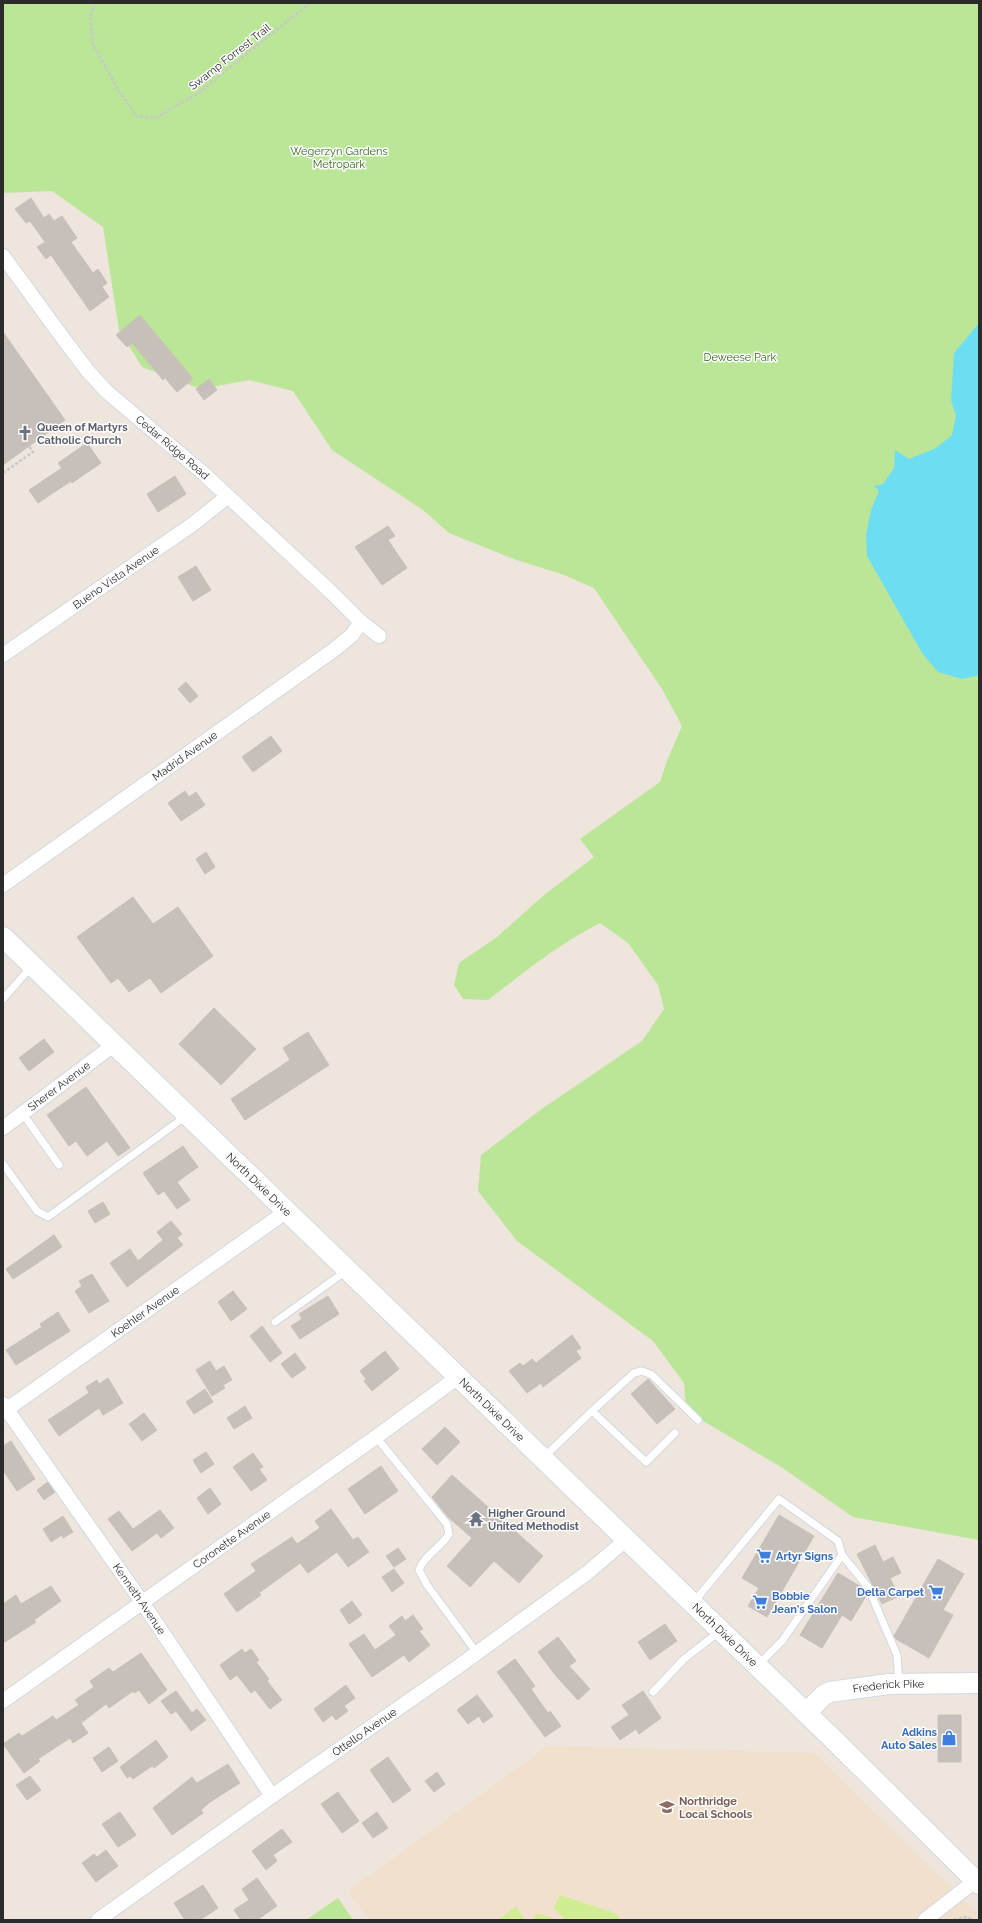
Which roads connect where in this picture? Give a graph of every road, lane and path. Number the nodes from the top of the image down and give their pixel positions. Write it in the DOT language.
graph roads {
  1 [pos="94,3"];
  2 [pos="310,3"];
  3 [pos="3,256"];
  4 [pos="29,446"];
  5 [pos="3,473"];
  6 [pos="227,497"];
  7 [pos="361,622"];
  8 [pos="379,636"];
  9 [pos="3,655"];
  10 [pos="3,885"];
  11 [pos="3,937"];
  12 [pos="33,965"];
  13 [pos="3,999"];
  14 [pos="115,1044"];
  15 [pos="23,1114"];
  16 [pos="188,1115"];
  17 [pos="3,1128"];
  18 [pos="3,1164"];
  19 [pos="59,1165"];
  20 [pos="287,1211"];
  21 [pos="348,1270"];
  22 [pos="275,1322"];
  23 [pos="458,1377"];
  24 [pos="4,1408"];
  25 [pos="592,1411"];
  26 [pos="698,1420"];
  27 [pos="675,1433"];
  28 [pos="376,1437"];
  29 [pos="543,1458"];
  30 [pos="627,1539"];
  31 [pos="842,1555"];
  32 [pos="142,1602"];
  33 [pos="693,1603"];
  34 [pos="721,1630"];
  35 [pos="477,1653"];
  36 [pos="757,1666"];
  37 [pos="979,1683"];
  38 [pos="899,1684"];
  39 [pos="653,1692"];
  40 [pos="3,1700"];
  41 [pos="806,1713"];
  42 [pos="272,1796"];
  43 [pos="977,1882"];
  44 [pos="98,1920"];
  45 [pos="925,1920"];
  46 [pos="954,1920"];
  47 [pos="973,1920"];
  1 -- 2 [label="path, Swamp Forrest Trail"];
  3 -- 6 [label="street, Cedar Ridge Road"];
  4 -- 5 [label="path"];
  6 -- 7 [label="street, Cedar Ridge Road"];
  6 -- 9 [label="street, Bueno Vista Avenue"];
  7 -- 8 [label="street, Cedar Ridge Road"];
  7 -- 10 [label="street, Madrid Avenue"];
  11 -- 12 [label="main road, North Dixie Drive"];
  12 -- 13 [label="lane"];
  12 -- 14 [label="main road, North Dixie Drive"];
  14 -- 15 [label="street, Sherer Avenue"];
  14 -- 16 [label="main road, North Dixie Drive"];
  15 -- 17 [label="street, Sherer Avenue"];
  15 -- 19 [label="lane"];
  16 -- 18 [label="lane"];
  16 -- 20 [label="main road, North Dixie Drive"];
  20 -- 21 [label="main road, North Dixie Drive"];
  20 -- 24 [label="street, Koehler Avenue"];
  21 -- 22 [label="lane"];
  21 -- 23 [label="main road, North Dixie Drive"];
  23 -- 28 [label="street, Coronette Avenue"];
  23 -- 29 [label="main road, North Dixie Drive"];
  24 -- 32 [label="street, Kenneth Avenue"];
  25 -- 26 [label="lane"];
  25 -- 27 [label="lane"];
  25 -- 29 [label="lane"];
  28 -- 32 [label="street, Coronette Avenue"];
  28 -- 35 [label="lane"];
  29 -- 30 [label="main road, North Dixie Drive"];
  30 -- 33 [label="main road, North Dixie Drive"];
  30 -- 35 [label="street, Ottello Avenue"];
  31 -- 33 [label="lane"];
  31 -- 36 [label="lane"];
  31 -- 38 [label="lane"];
  32 -- 40 [label="street, Coronette Avenue"];
  32 -- 42 [label="street, Kenneth Avenue"];
  33 -- 34 [label="main road, North Dixie Drive"];
  34 -- 36 [label="main road, North Dixie Drive"];
  34 -- 39 [label="lane"];
  35 -- 42 [label="street, Ottello Avenue"];
  36 -- 41 [label="main road, North Dixie Drive"];
  37 -- 38 [label="main road, Frederick Pike"];
  38 -- 41 [label="main road, Frederick Pike"];
  41 -- 43 [label="main road, North Dixie Drive"];
  42 -- 44 [label="street, Ottello Avenue"];
  43 -- 45 [label="street"];
  46 -- 47 [label="path"];
}
